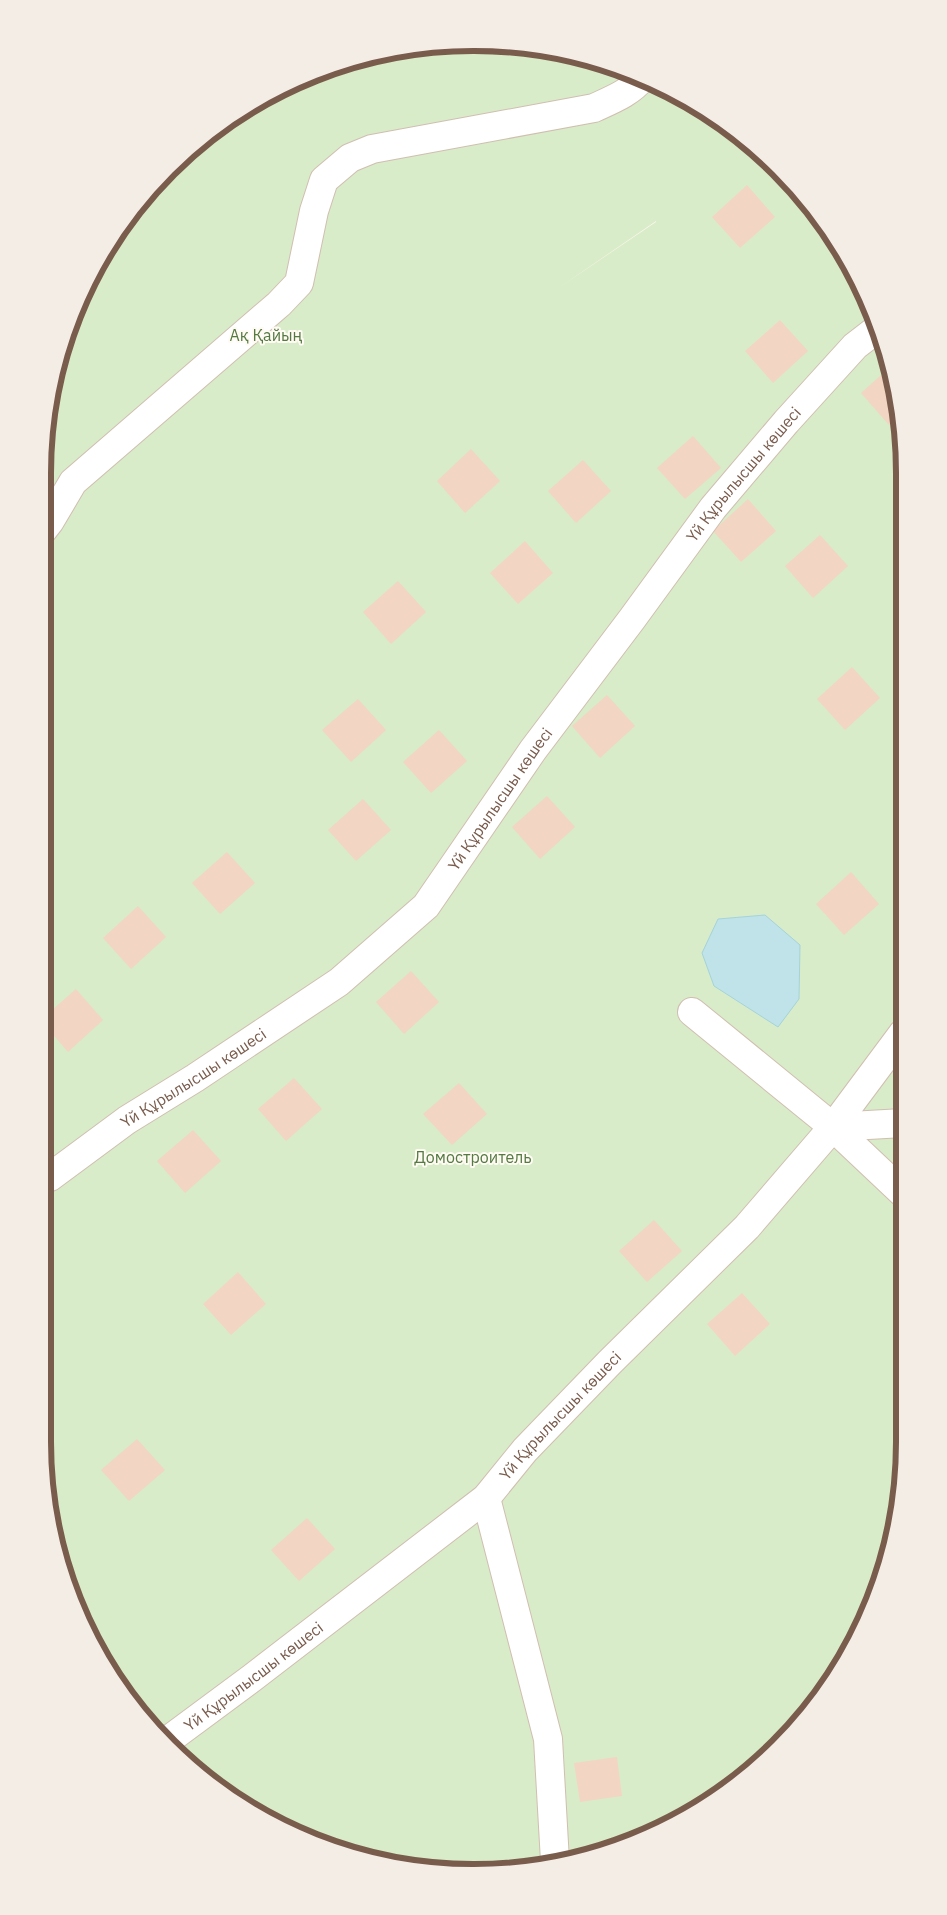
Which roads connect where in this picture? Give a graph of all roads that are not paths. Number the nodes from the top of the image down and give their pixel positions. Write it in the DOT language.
graph roads {
  1 [pos="637,84"];
  2 [pos="871,333"];
  3 [pos="51,519"];
  4 [pos="692,1012"];
  5 [pos="896,1042"];
  6 [pos="896,1123"];
  7 [pos="833,1127"];
  8 [pos="51,1176"];
  9 [pos="896,1186"];
  10 [pos="486,1498"];
  11 [pos="172,1737"];
  12 [pos="555,1856"];
  1 -- 3 [label="street"];
  2 -- 8 [label="street, Үй Құрылысшы көшесі"];
  4 -- 7 [label="street"];
  5 -- 7 [label="street, Үй Құрылысшы көшесі"];
  6 -- 7 [label="street"];
  7 -- 9 [label="street"];
  7 -- 10 [label="street, Үй Құрылысшы көшесі"];
  10 -- 11 [label="street, Үй Құрылысшы көшесі"];
  10 -- 12 [label="street"];
}
